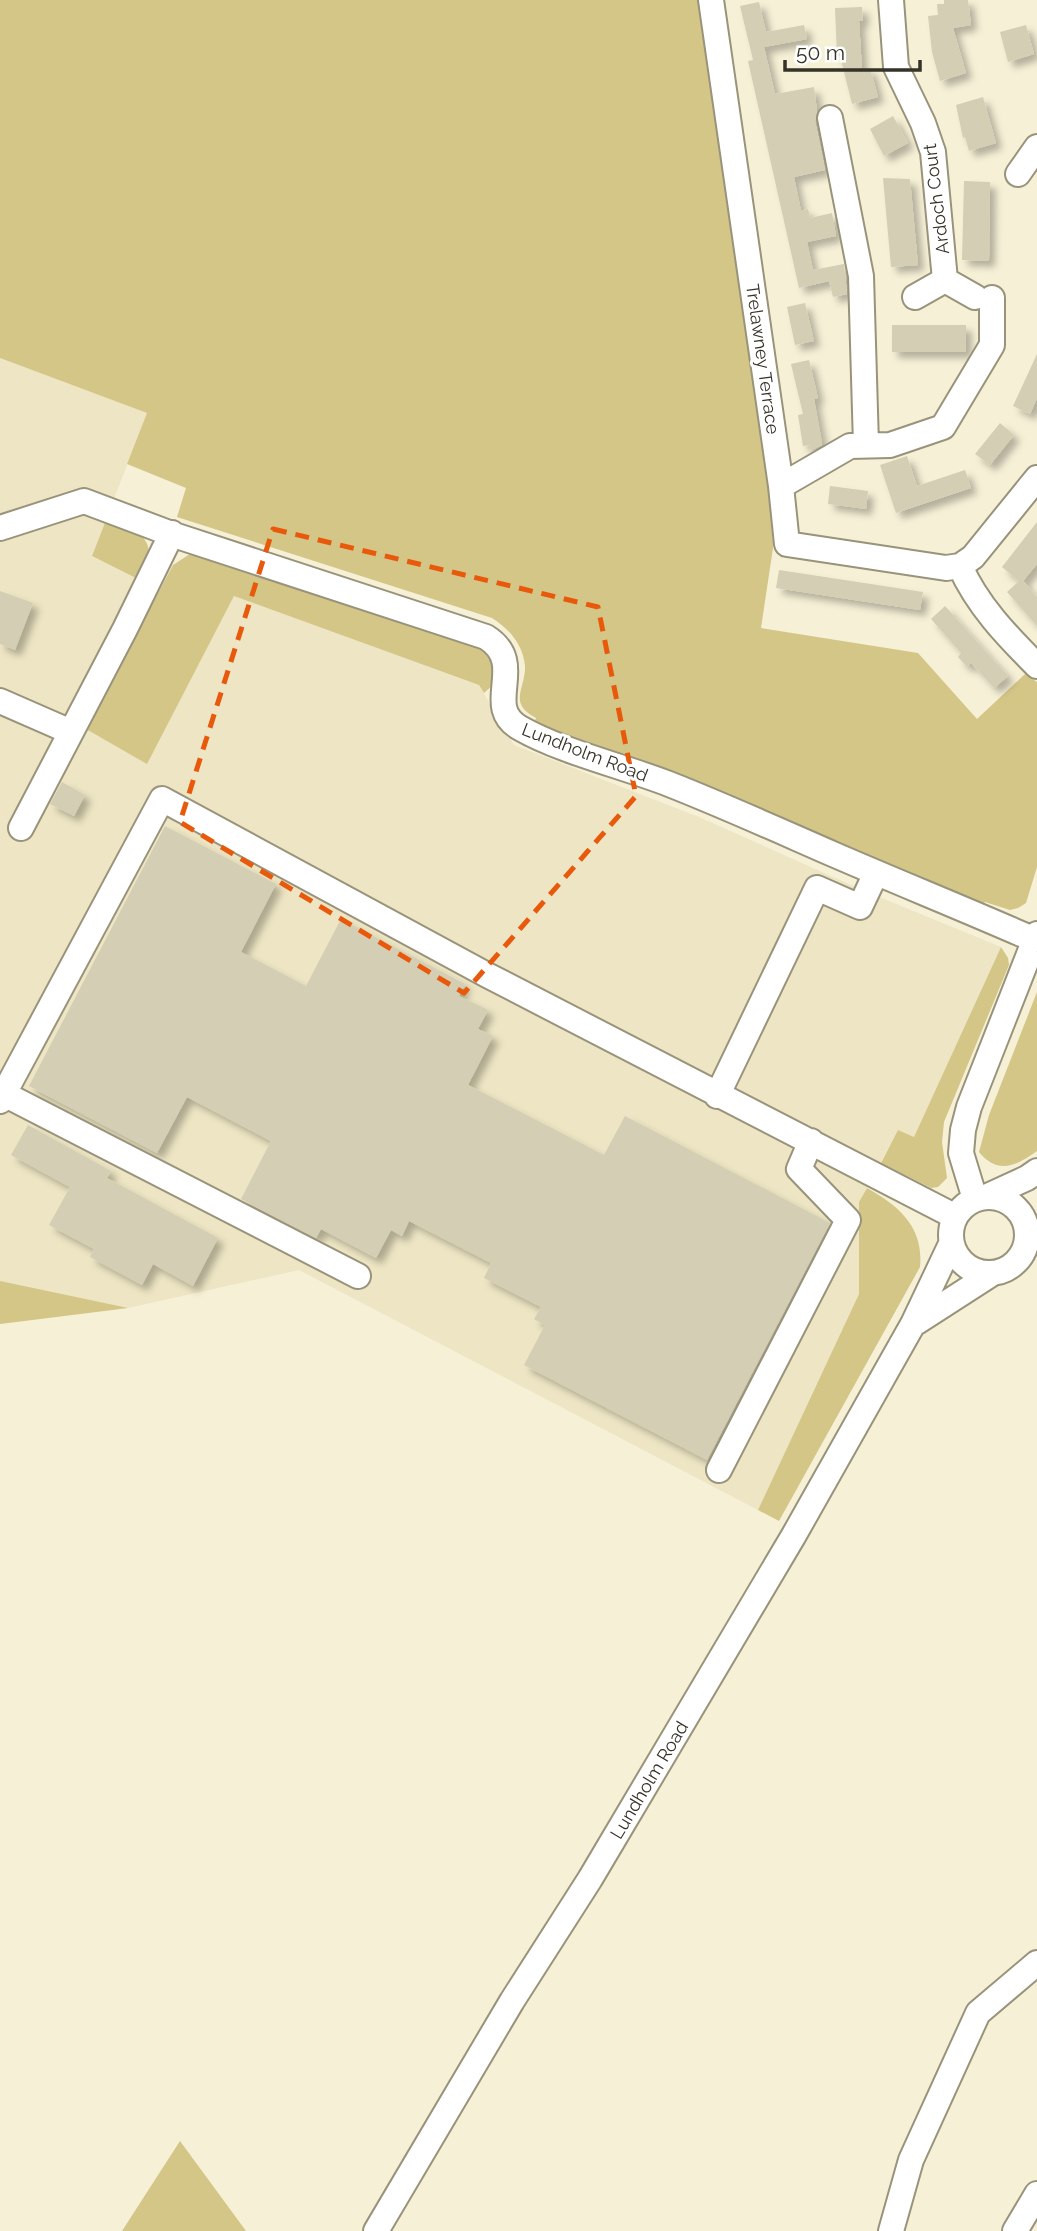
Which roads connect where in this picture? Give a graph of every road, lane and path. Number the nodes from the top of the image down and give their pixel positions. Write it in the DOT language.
graph roads {
  1 [pos="711,0"];
  2 [pos="891,0"];
  3 [pos="830,118"];
  4 [pos="1037,147"];
  5 [pos="1018,173"];
  6 [pos="945,280"];
  7 [pos="915,296"];
  8 [pos="866,445"];
  9 [pos="1037,478"];
  10 [pos="781,486"];
  11 [pos="0,528"];
  12 [pos="172,533"];
  13 [pos="960,566"];
  14 [pos="1032,650"];
  15 [pos="0,701"];
  16 [pos="71,732"];
  17 [pos="21,828"];
  18 [pos="876,873"];
  19 [pos="1036,937"];
  20 [pos="717,1096"];
  21 [pos="2,1097"];
  22 [pos="811,1141"];
  23 [pos="1037,1171"];
  24 [pos="981,1197"];
  25 [pos="1037,1204"];
  26 [pos="954,1216"];
  27 [pos="1027,1236"];
  28 [pos="951,1244"];
  29 [pos="993,1273"];
  30 [pos="358,1276"];
  31 [pos="913,1324"];
  32 [pos="719,1470"];
  33 [pos="1037,1963"];
  34 [pos="1037,2194"];
  35 [pos="376,2231"];
  36 [pos="891,2231"];
  37 [pos="1015,2231"];
  1 -- 10 [label="street, Trelawney Terrace"];
  2 -- 6 [label="street, Ardoch Court"];
  3 -- 8 [label="street"];
  4 -- 5 [label="street"];
  6 -- 7 [label="street, Ardoch Court"];
  6 -- 8 [label="street, Ardoch Court"];
  8 -- 10 [label="street"];
  9 -- 13 [label="street"];
  10 -- 13 [label="street, Trelawney Terrace"];
  11 -- 12 [label="street, Lundholm Road"];
  12 -- 16 [label="street"];
  12 -- 18 [label="street, Lundholm Road"];
  13 -- 14 [label="street"];
  15 -- 16 [label="street"];
  16 -- 17 [label="street"];
  18 -- 19 [label="street, Lundholm Road"];
  18 -- 20 [label="street"];
  19 -- 24 [label="street, Lundholm Road"];
  20 -- 21 [label="street"];
  20 -- 22 [label="street"];
  21 -- 30 [label="street"];
  22 -- 26 [label="street"];
  22 -- 32 [label="street"];
  23 -- 24 [label="street"];
  24 -- 26 [label="street"];
  24 -- 27 [label="street"];
  25 -- 27 [label="street, Lundholm Road"];
  26 -- 28 [label="street, Lundholm Road"];
  27 -- 29 [label="street, Lundholm Road"];
  28 -- 29 [label="street"];
  28 -- 31 [label="street, Lundholm Road"];
  29 -- 31 [label="street, Lundholm Road"];
  31 -- 35 [label="street, Lundholm Road"];
  33 -- 36 [label="street"];
  34 -- 37 [label="street"];
}
